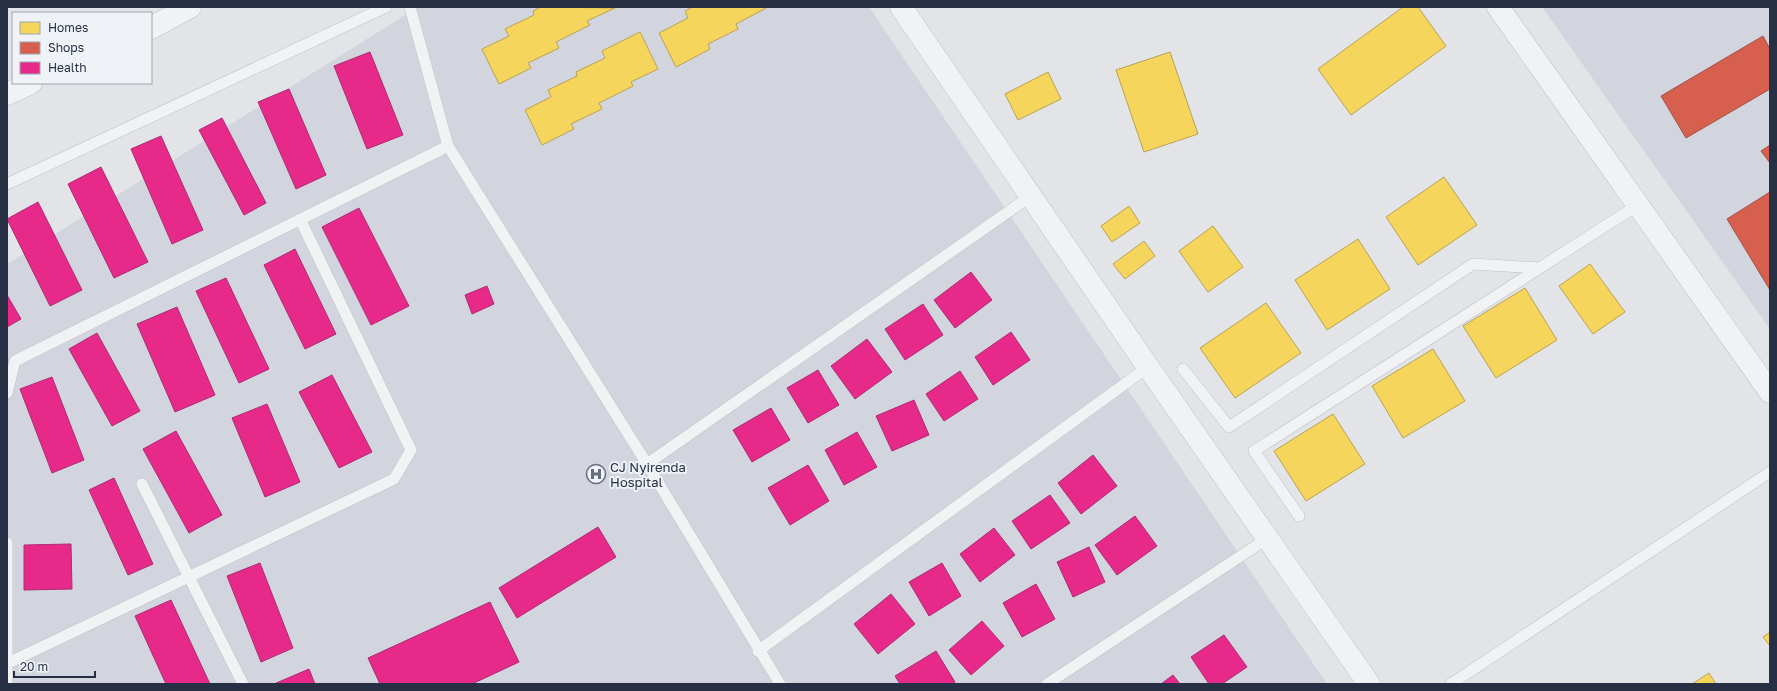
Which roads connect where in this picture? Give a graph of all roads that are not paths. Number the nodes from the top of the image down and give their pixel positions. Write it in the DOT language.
graph roads {
  1 [pos="190,7"];
  2 [pos="386,7"];
  3 [pos="410,7"];
  4 [pos="901,7"];
  5 [pos="1498,7"];
  6 [pos="152,27"];
  7 [pos="29,84"];
  8 [pos="7,94"];
  9 [pos="448,146"];
  10 [pos="7,184"];
  11 [pos="1031,196"];
  12 [pos="1638,206"];
  13 [pos="300,219"];
  14 [pos="1540,268"];
  15 [pos="1148,367"];
  16 [pos="1183,369"];
  17 [pos="1770,392"];
  18 [pos="7,393"];
  19 [pos="647,464"];
  20 [pos="1770,472"];
  21 [pos="142,484"];
  22 [pos="1299,516"];
  23 [pos="1268,538"];
  24 [pos="7,543"];
  25 [pos="188,576"];
  26 [pos="758,651"];
  27 [pos="8,663"];
  28 [pos="7,684"];
  29 [pos="243,684"];
  30 [pos="780,684"];
  31 [pos="1047,684"];
  32 [pos="1369,684"];
  33 [pos="1451,684"];
  1 -- 6 [label="street"];
  2 -- 10 [label="lane"];
  3 -- 9 [label="lane"];
  4 -- 11 [label="street"];
  5 -- 12 [label="street"];
  7 -- 8 [label="street"];
  9 -- 13 [label="lane"];
  9 -- 19 [label="lane"];
  11 -- 15 [label="street"];
  11 -- 19 [label="lane"];
  12 -- 14 [label="lane"];
  12 -- 17 [label="street"];
  13 -- 18 [label="lane"];
  13 -- 25 [label="lane"];
  14 -- 16 [label="lane"];
  14 -- 22 [label="lane"];
  15 -- 23 [label="street"];
  15 -- 26 [label="lane"];
  19 -- 26 [label="lane"];
  20 -- 33 [label="lane"];
  21 -- 25 [label="lane"];
  23 -- 31 [label="lane"];
  23 -- 32 [label="street"];
  24 -- 27 [label="lane"];
  25 -- 27 [label="lane"];
  25 -- 29 [label="lane"];
  26 -- 30 [label="lane"];
  27 -- 28 [label="lane"];
}
